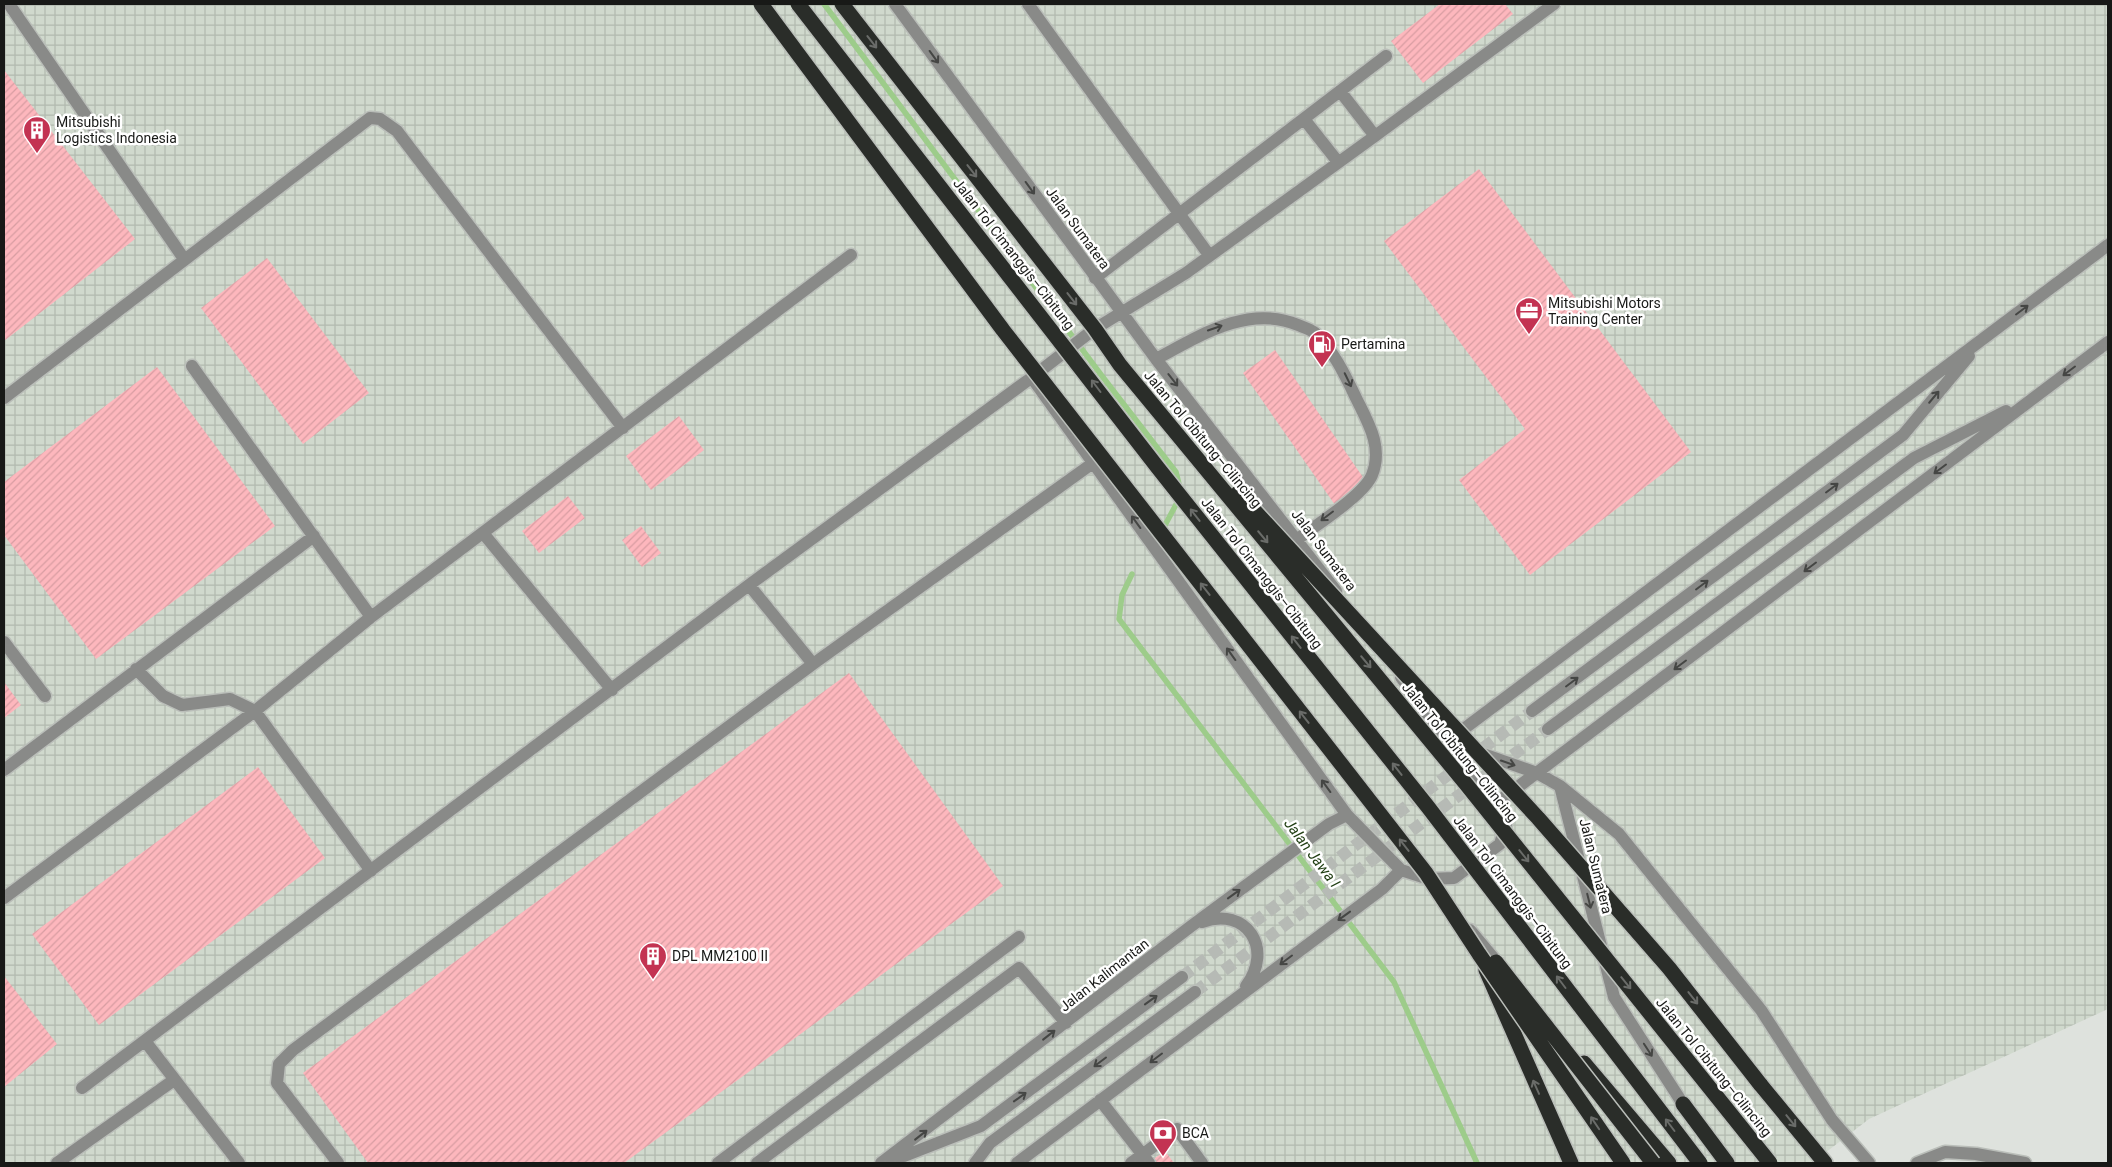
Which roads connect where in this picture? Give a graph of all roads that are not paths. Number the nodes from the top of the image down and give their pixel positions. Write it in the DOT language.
graph roads {
  1 [pos="9,4"];
  2 [pos="752,4"];
  3 [pos="761,4"];
  4 [pos="798,4"];
  5 [pos="842,4"];
  6 [pos="895,4"];
  7 [pos="1028,4"];
  8 [pos="1554,4"];
  9 [pos="1386,56"];
  10 [pos="1340,91"];
  11 [pos="1304,119"];
  12 [pos="1375,136"];
  13 [pos="1338,162"];
  14 [pos="1181,214"];
  15 [pos="2108,245"];
  16 [pos="851,255"];
  17 [pos="1209,255"];
  18 [pos="184,259"];
  19 [pos="1096,278"];
  20 [pos="1122,313"];
  21 [pos="1983,339"];
  22 [pos="2108,342"];
  23 [pos="1156,359"];
  24 [pos="1120,365"];
  25 [pos="192,366"];
  26 [pos="1031,378"];
  27 [pos="2035,397"];
  28 [pos="4,398"];
  29 [pos="623,428"];
  30 [pos="1093,463"];
  31 [pos="483,533"];
  32 [pos="314,536"];
  33 [pos="1298,539"];
  34 [pos="749,586"];
  35 [pos="371,617"];
  36 [pos="4,642"];
  37 [pos="813,664"];
  38 [pos="136,669"];
  39 [pos="612,690"];
  40 [pos="44,696"];
  41 [pos="255,711"];
  42 [pos="1532,712"];
  43 [pos="1548,729"];
  44 [pos="1446,741"];
  45 [pos="4,770"];
  46 [pos="1537,773"];
  47 [pos="1560,786"];
  48 [pos="1494,805"];
  49 [pos="1348,815"];
  50 [pos="1401,870"];
  51 [pos="371,871"];
  52 [pos="1427,876"];
  53 [pos="4,898"];
  54 [pos="1447,902"];
  55 [pos="1190,927"];
  56 [pos="1019,937"];
  57 [pos="1182,977"];
  58 [pos="1514,983"];
  59 [pos="1195,992"];
  60 [pos="1238,996"];
  61 [pos="1066,1022"];
  62 [pos="145,1041"];
  63 [pos="174,1080"];
  64 [pos="82,1088"];
  65 [pos="1100,1100"];
  66 [pos="1683,1104"];
  67 [pos="1033,1159"];
  68 [pos="1146,1159"];
  69 [pos="57,1163"];
  70 [pos="239,1163"];
  71 [pos="338,1163"];
  72 [pos="718,1163"];
  73 [pos="757,1163"];
  74 [pos="881,1163"];
  75 [pos="888,1163"];
  76 [pos="975,1163"];
  77 [pos="1017,1163"];
  78 [pos="1131,1163"];
  79 [pos="1202,1163"];
  80 [pos="1571,1163"];
  81 [pos="1623,1163"];
  82 [pos="1653,1163"];
  83 [pos="1669,1163"];
  84 [pos="1700,1163"];
  85 [pos="1727,1163"];
  86 [pos="1770,1163"];
  87 [pos="1825,1163"];
  88 [pos="1869,1163"];
  89 [pos="1917,1163"];
  90 [pos="2025,1163"];
  1 -- 18 [label="street"];
  2 -- 26 [label="street"];
  52 -- 3 [label="highway, one-way, bridge"];
  84 -- 4 [label="highway, Jalan Tol Cimanggis–Cibitung, one-way, bridge"];
  5 -- 24 [label="highway, Jalan Tol Cimanggis–Cibitung, one-way, bridge"];
  6 -- 19 [label="street, Jalan Sumatera, one-way"];
  7 -- 14 [label="street"];
  8 -- 12 [label="street"];
  9 -- 10 [label="street"];
  10 -- 11 [label="street"];
  10 -- 12 [label="street"];
  11 -- 13 [label="street"];
  11 -- 14 [label="street"];
  12 -- 13 [label="street"];
  13 -- 17 [label="street"];
  14 -- 17 [label="street"];
  14 -- 19 [label="street"];
  21 -- 15 [label="street, one-way"];
  16 -- 29 [label="street"];
  17 -- 20 [label="street"];
  18 -- 28 [label="street"];
  18 -- 29 [label="street"];
  19 -- 20 [label="street, Jalan Sumatera"];
  20 -- 23 [label="street, Jalan Sumatera"];
  20 -- 26 [label="street"];
  42 -- 21 [label="street, one-way"];
  21 -- 44 [label="street"];
  22 -- 27 [label="street, one-way"];
  23 -- 33 [label="street, Jalan Sumatera, one-way"];
  23 -- 33 [label="street, one-way"];
  24 -- 86 [label="highway, Jalan Tol Cibitung–Cilincing, one-way, bridge"];
  24 -- 87 [label="highway, one-way, bridge"];
  25 -- 32 [label="street"];
  26 -- 30 [label="street"];
  26 -- 34 [label="street"];
  27 -- 43 [label="street"];
  27 -- 46 [label="street, one-way"];
  29 -- 31 [label="street"];
  30 -- 37 [label="street"];
  49 -- 30 [label="street, one-way"];
  31 -- 35 [label="street"];
  31 -- 39 [label="street"];
  32 -- 35 [label="street"];
  32 -- 38 [label="street"];
  33 -- 44 [label="street, Jalan Sumatera"];
  34 -- 37 [label="street"];
  34 -- 39 [label="street"];
  35 -- 41 [label="street"];
  36 -- 40 [label="street"];
  37 -- 71 [label="street"];
  38 -- 41 [label="street"];
  38 -- 45 [label="street"];
  39 -- 51 [label="street"];
  41 -- 51 [label="street"];
  41 -- 53 [label="street"];
  44 -- 46 [label="street, one-way"];
  44 -- 48 [label="street, Jalan Sumatera"];
  46 -- 47 [label="street"];
  46 -- 48 [label="street"];
  47 -- 66 [label="street, Jalan Sumatera, one-way"];
  47 -- 88 [label="street"];
  48 -- 52 [label="street, Jalan Sumatera"];
  49 -- 50 [label="street"];
  55 -- 49 [label="street, Jalan Kalimantan, one-way"];
  50 -- 52 [label="street"];
  50 -- 60 [label="street, one-way"];
  51 -- 62 [label="street"];
  52 -- 54 [label="street"];
  81 -- 52 [label="highway, one-way, bridge"];
  52 -- 82 [label="highway, bridge"];
  54 -- 58 [label="street"];
  80 -- 54 [label="highway, one-way"];
  55 -- 60 [label="street"];
  55 -- 61 [label="street, Jalan Kalimantan"];
  56 -- 72 [label="street"];
  75 -- 57 [label="street, one-way"];
  58 -- 83 [label="highway"];
  59 -- 76 [label="street, one-way"];
  60 -- 65 [label="street, one-way"];
  61 -- 73 [label="street"];
  74 -- 61 [label="street, Jalan Kalimantan, one-way"];
  62 -- 63 [label="street"];
  62 -- 64 [label="street"];
  63 -- 69 [label="street"];
  63 -- 70 [label="street"];
  65 -- 67 [label="street"];
  65 -- 68 [label="street"];
  66 -- 85 [label="highway"];
  67 -- 77 [label="street"];
  68 -- 78 [label="street"];
  68 -- 79 [label="street"];
  89 -- 90 [label="street"];
}
